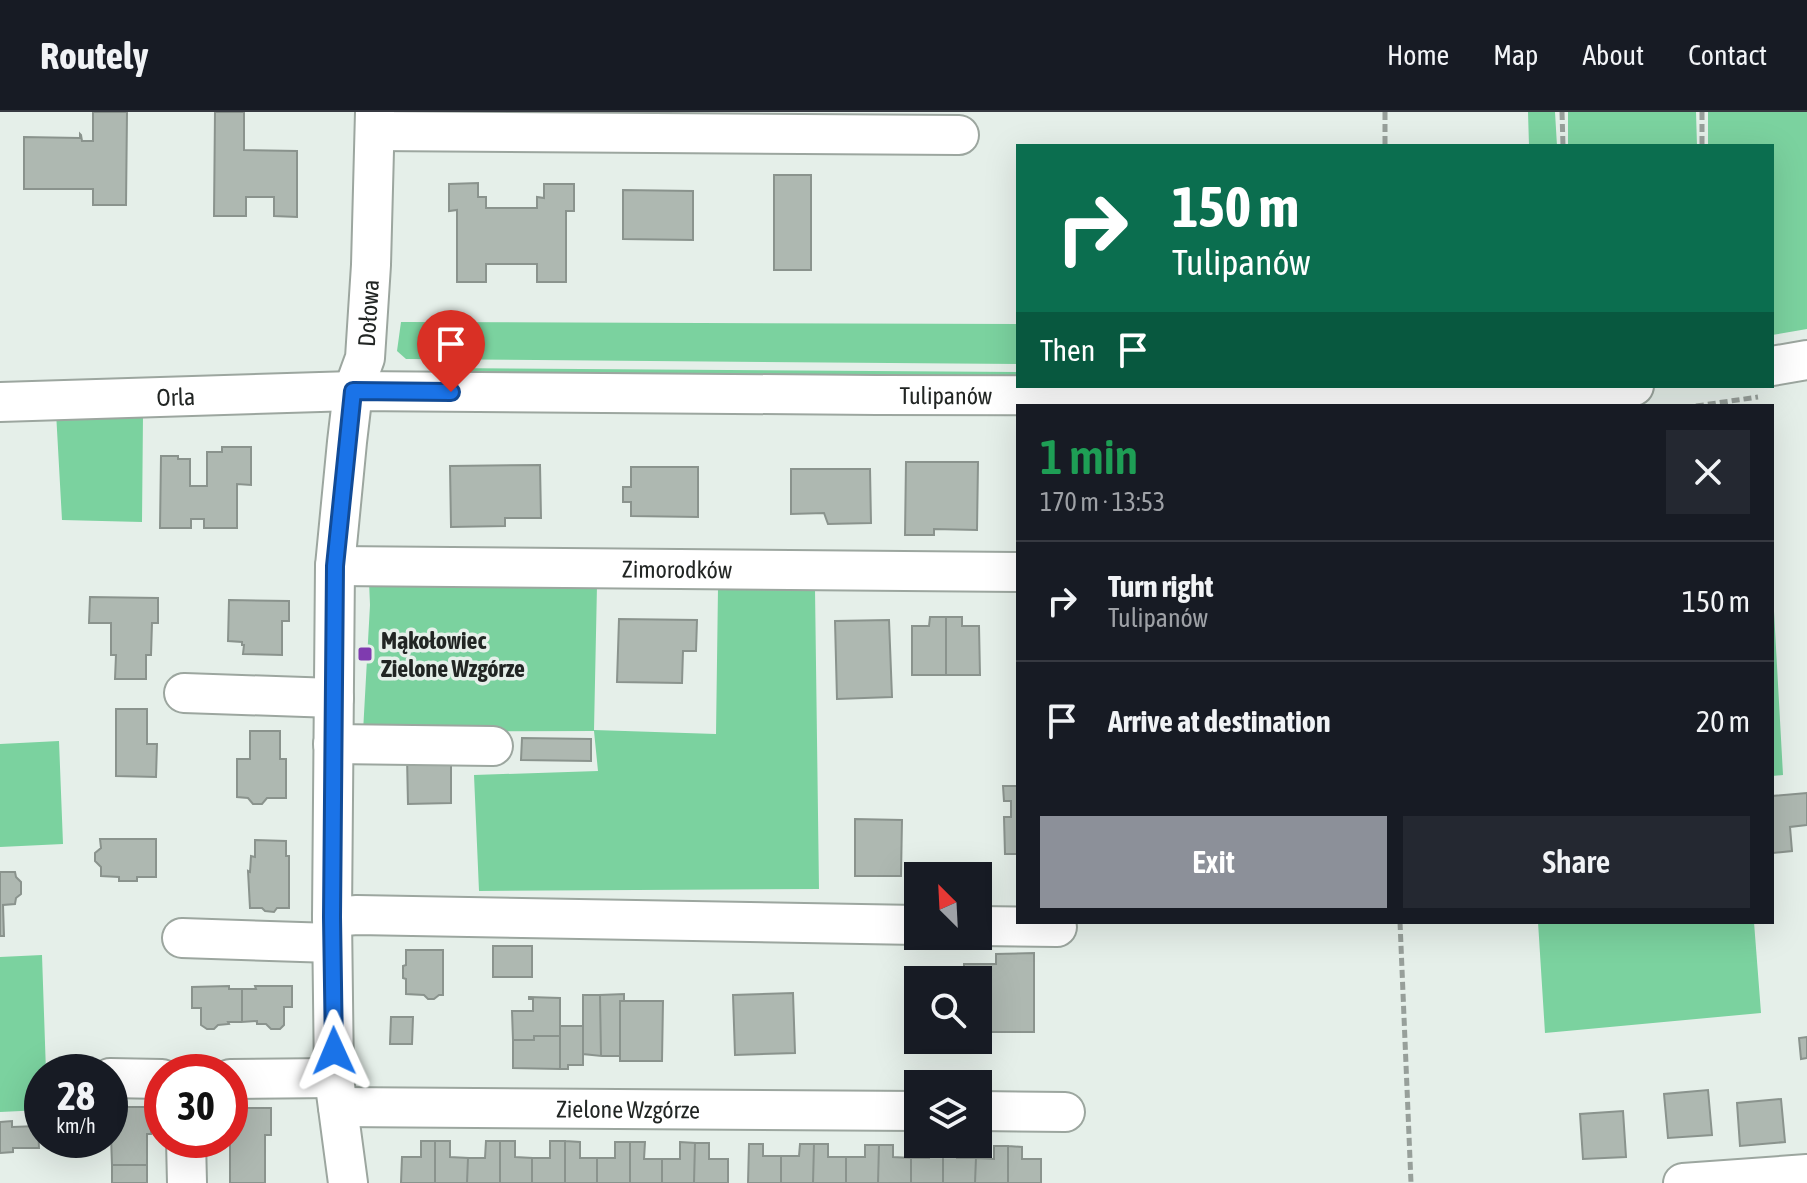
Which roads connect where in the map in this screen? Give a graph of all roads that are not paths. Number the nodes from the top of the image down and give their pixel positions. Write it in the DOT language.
graph roads {
  1 [pos="375,121"];
  2 [pos="959,135"];
  3 [pos="1807,360"];
  4 [pos="1774,378"];
  5 [pos="1590,388"];
  6 [pos="353,391"];
  7 [pos="0,402"];
  8 [pos="335,566"];
  9 [pos="1016,572"];
  10 [pos="184,693"];
  11 [pos="334,698"];
  12 [pos="333,744"];
  13 [pos="493,746"];
  14 [pos="904,925"];
  15 [pos="992,926"];
  16 [pos="1057,927"];
  17 [pos="332,930"];
  18 [pos="182,938"];
  19 [pos="248,1081"];
  20 [pos="336,1092"];
  21 [pos="904,1111"];
  22 [pos="992,1111"];
  23 [pos="1065,1112"];
  24 [pos="186,1158"];
  25 [pos="1807,1174"];
  26 [pos="187,1183"];
  27 [pos="348,1183"];
  28 [pos="1683,1183"];
  1 -- 2 [label="street"];
  1 -- 6 [label="street, Dołowa"];
  3 -- 4 [label="street"];
  5 -- 6 [label="street, Tulipanów"];
  6 -- 7 [label="street, Orla"];
  6 -- 8 [label="street, Dołowa"];
  8 -- 9 [label="street, Zimorodków"];
  8 -- 11 [label="street, Dołowa"];
  10 -- 11 [label="street"];
  11 -- 12 [label="street, Dołowa"];
  12 -- 13 [label="street"];
  12 -- 17 [label="street, Dołowa"];
  14 -- 17 [label="street"];
  15 -- 16 [label="street"];
  17 -- 18 [label="street"];
  17 -- 20 [label="street, Dołowa"];
  19 -- 20 [label="street, Zielone Wzgórze"];
  20 -- 21 [label="street, Zielone Wzgórze"];
  20 -- 27 [label="street, Dołowa"];
  22 -- 23 [label="street"];
  24 -- 26 [label="street"];
  25 -- 28 [label="street"];
}
